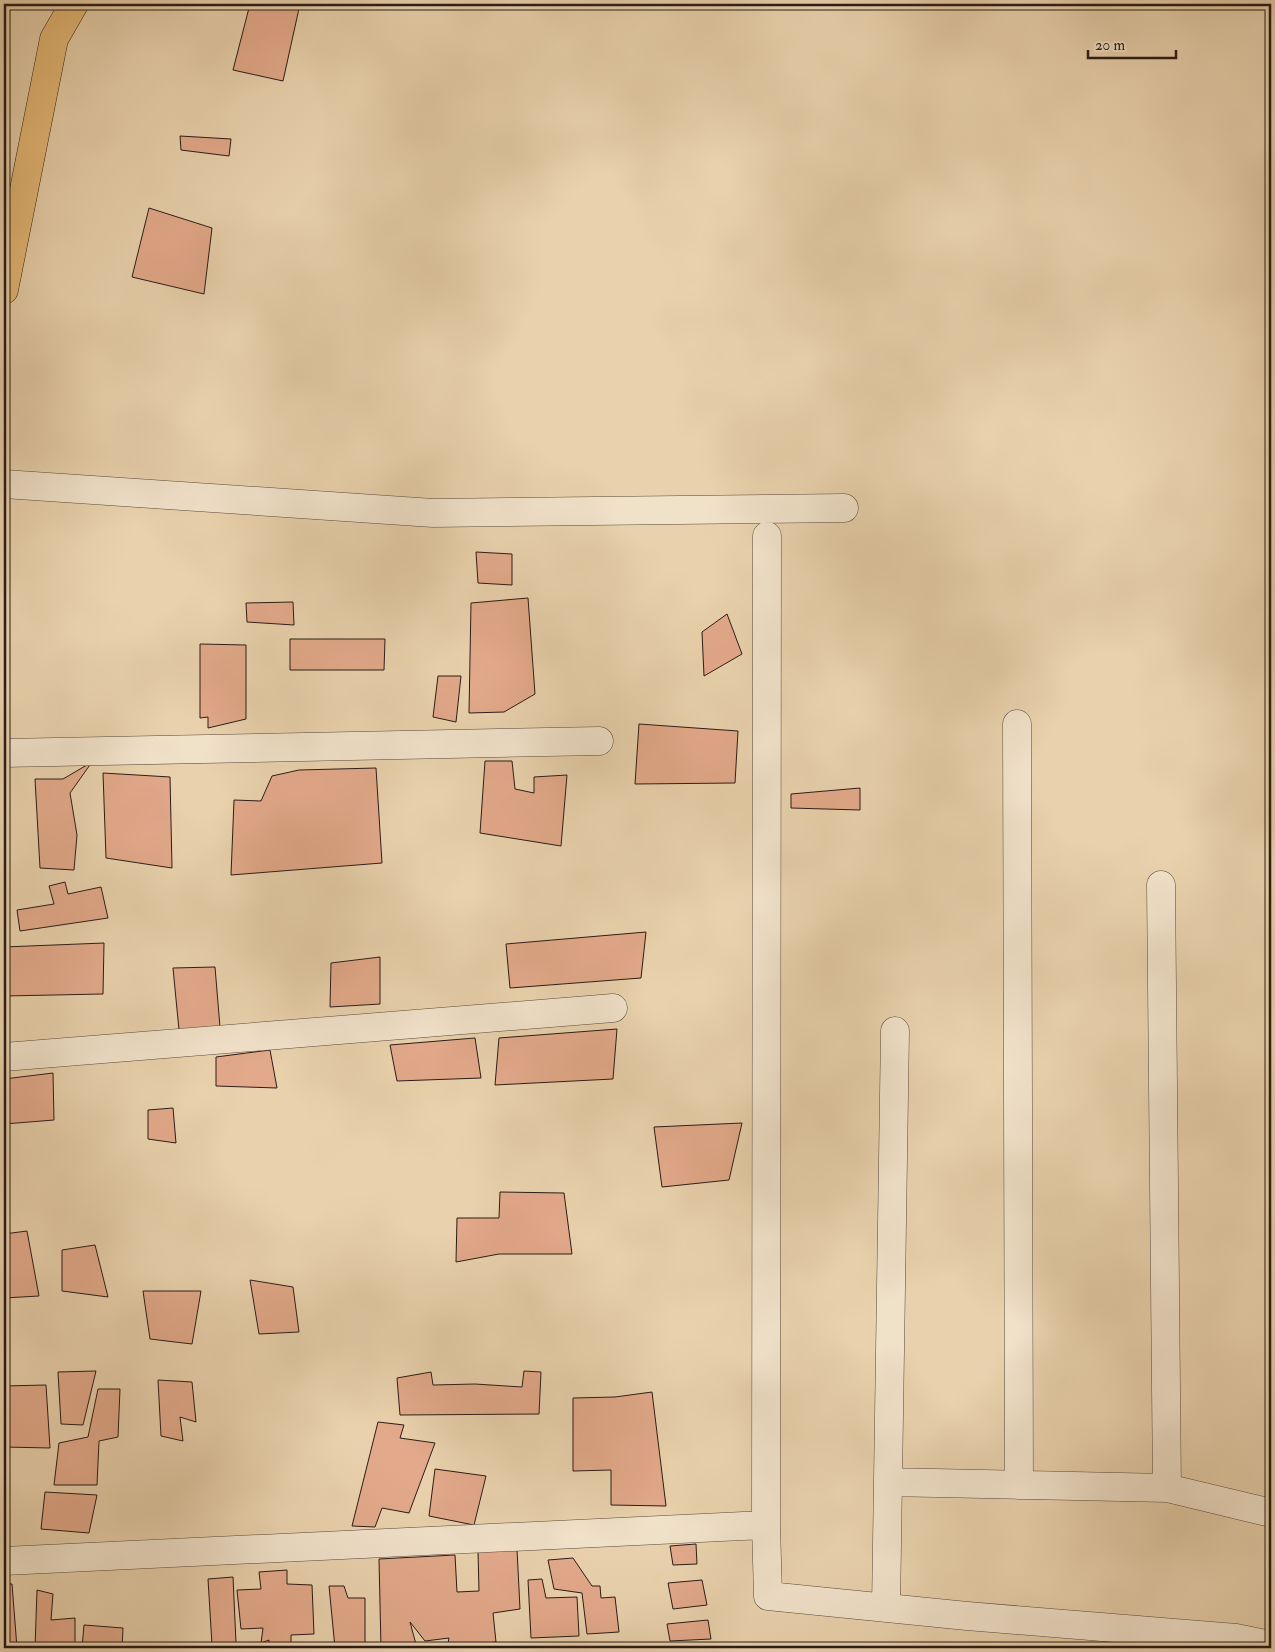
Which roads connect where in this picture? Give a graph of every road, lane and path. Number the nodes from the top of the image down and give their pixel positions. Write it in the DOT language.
graph roads {
  1 [pos="62,4"];
  2 [pos="74,4"];
  3 [pos="54,38"];
  4 [pos="4,290"];
  5 [pos="4,484"];
  6 [pos="844,508"];
  7 [pos="768,536"];
  8 [pos="1017,724"];
  9 [pos="599,741"];
  10 [pos="4,753"];
  11 [pos="1161,885"];
  12 [pos="613,1008"];
  13 [pos="896,1031"];
  14 [pos="4,1057"];
  15 [pos="888,1482"];
  16 [pos="1019,1485"];
  17 [pos="1167,1488"];
  18 [pos="1271,1513"];
  19 [pos="766,1524"];
  20 [pos="4,1561"];
  21 [pos="886,1608"];
  22 [pos="1271,1645"];
  1 -- 3 [label="street"];
  2 -- 3 [label="main road"];
  3 -- 4 [label="main road"];
  5 -- 6 [label="street"];
  7 -- 19 [label="street"];
  8 -- 16 [label="street"];
  9 -- 10 [label="street"];
  11 -- 17 [label="street"];
  12 -- 14 [label="street"];
  13 -- 15 [label="street"];
  15 -- 16 [label="street"];
  15 -- 21 [label="street"];
  16 -- 17 [label="street"];
  17 -- 18 [label="street"];
  19 -- 20 [label="street"];
  19 -- 21 [label="street"];
  21 -- 22 [label="street"];
}
